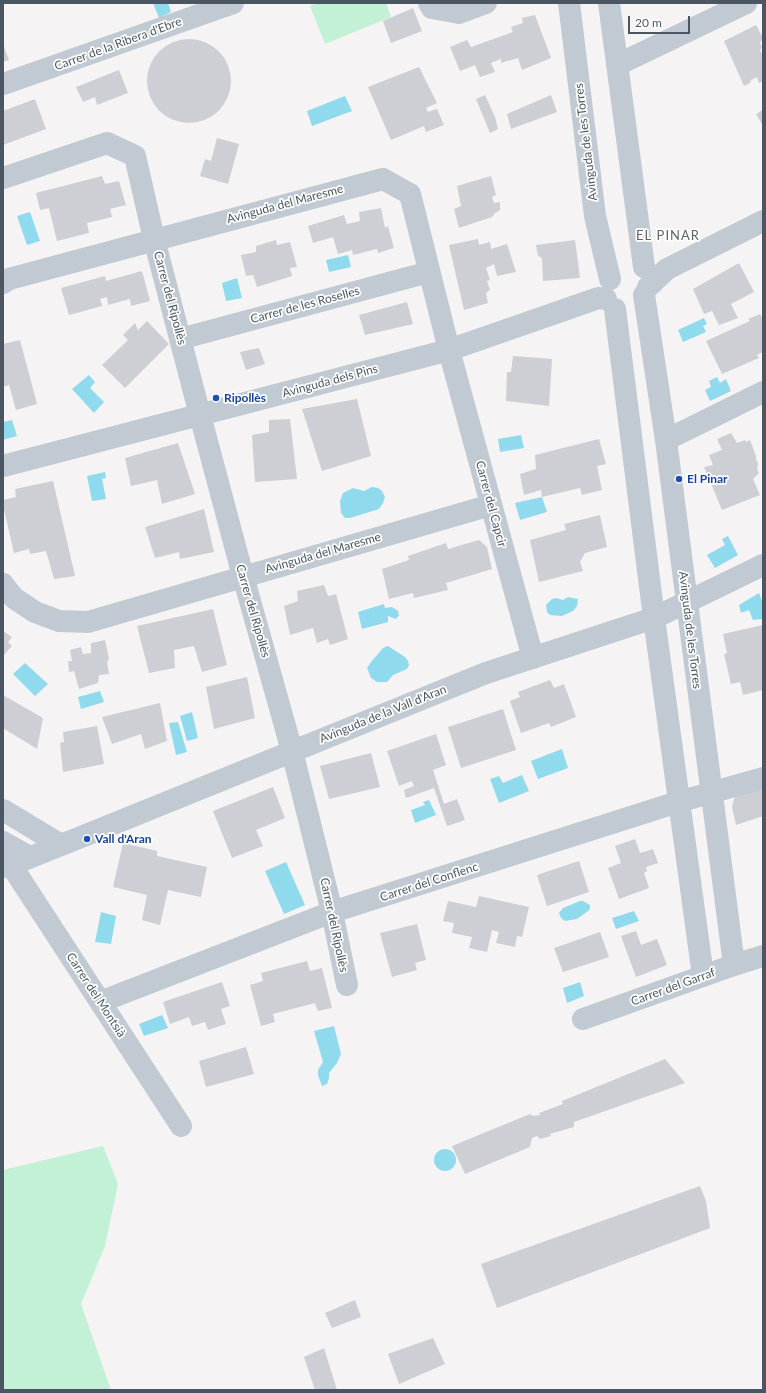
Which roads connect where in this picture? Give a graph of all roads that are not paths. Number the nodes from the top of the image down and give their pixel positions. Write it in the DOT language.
graph roads {
  1 [pos="233,3"];
  2 [pos="429,3"];
  3 [pos="486,3"];
  4 [pos="569,3"];
  5 [pos="609,3"];
  6 [pos="746,3"];
  7 [pos="617,65"];
  8 [pos="3,84"];
  9 [pos="3,178"];
  10 [pos="763,221"];
  11 [pos="154,239"];
  12 [pos="430,272"];
  13 [pos="645,280"];
  14 [pos="3,283"];
  15 [pos="611,296"];
  16 [pos="180,339"];
  17 [pos="449,350"];
  18 [pos="763,392"];
  19 [pos="200,415"];
  20 [pos="666,440"];
  21 [pos="3,466"];
  22 [pos="491,505"];
  23 [pos="763,565"];
  24 [pos="243,576"];
  25 [pos="3,584"];
  26 [pos="687,602"];
  27 [pos="654,618"];
  28 [pos="533,658"];
  29 [pos="292,751"];
  30 [pos="763,778"];
  31 [pos="711,792"];
  32 [pos="678,802"];
  33 [pos="3,810"];
  34 [pos="3,842"];
  35 [pos="61,845"];
  36 [pos="14,863"];
  37 [pos="332,912"];
  38 [pos="763,956"];
  39 [pos="734,965"];
  40 [pos="703,976"];
  41 [pos="347,984"];
  42 [pos="100,1002"];
  43 [pos="583,1019"];
  44 [pos="181,1126"];
  1 -- 8 [label="street, Carrer de la Ribera d'Ebre"];
  2 -- 3 [label="street"];
  4 -- 15 [label="street, Avinguda de les Torres"];
  5 -- 7 [label="street, Avinguda de les Torres"];
  6 -- 7 [label="street"];
  7 -- 13 [label="street, Avinguda de les Torres"];
  9 -- 11 [label="street, Carrer del Ripollès"];
  10 -- 13 [label="street"];
  11 -- 12 [label="street, Avinguda del Maresme"];
  11 -- 14 [label="street, Avinguda del Maresme"];
  11 -- 16 [label="street, Carrer del Ripollès"];
  12 -- 16 [label="street, Carrer de les Roselles"];
  12 -- 17 [label="street, Avinguda del Maresme"];
  13 -- 15 [label="street"];
  13 -- 15 [label="street"];
  13 -- 20 [label="street, Avinguda de les Torres"];
  15 -- 17 [label="street, Avinguda dels Pins"];
  15 -- 27 [label="street, Avinguda de les Torres"];
  16 -- 19 [label="street, Carrer del Ripollès"];
  17 -- 19 [label="street, Avinguda dels Pins"];
  17 -- 22 [label="street, Carrer del Capcir"];
  18 -- 20 [label="street"];
  19 -- 21 [label="street, Avinguda dels Pins"];
  19 -- 24 [label="street, Carrer del Ripollès"];
  20 -- 26 [label="street, Avinguda de les Torres"];
  22 -- 24 [label="street, Avinguda del Maresme"];
  22 -- 28 [label="street, Carrer del Capcir"];
  23 -- 26 [label="street, Avinguda de la Vall d'Aran"];
  24 -- 25 [label="street, Avinguda del Maresme"];
  24 -- 29 [label="street, Carrer del Ripollès"];
  26 -- 27 [label="street, Avinguda de la Vall d'Aran"];
  26 -- 31 [label="street, Avinguda de les Torres"];
  27 -- 28 [label="street, Avinguda de la Vall d'Aran"];
  27 -- 32 [label="street, Avinguda de les Torres"];
  28 -- 29 [label="street, Avinguda de la Vall d'Aran"];
  29 -- 35 [label="street, Avinguda de la Vall d'Aran"];
  29 -- 37 [label="street, Carrer del Ripollès"];
  30 -- 31 [label="street, Carrer del Conflenc"];
  31 -- 32 [label="street, Carrer del Conflenc"];
  31 -- 39 [label="street, Avinguda de les Torres"];
  32 -- 37 [label="street, Carrer del Conflenc"];
  32 -- 40 [label="street, Avinguda de les Torres"];
  33 -- 35 [label="street"];
  34 -- 36 [label="street, Carrer del Montsià"];
  35 -- 36 [label="street, Avinguda de la Vall d'Aran"];
  36 -- 42 [label="street, Carrer del Montsià"];
  37 -- 41 [label="street, Carrer del Ripollès"];
  37 -- 42 [label="street, Carrer del Conflenc"];
  38 -- 39 [label="street, Carrer del Garraf"];
  39 -- 40 [label="street, Carrer del Garraf"];
  40 -- 43 [label="street, Carrer del Garraf"];
  42 -- 44 [label="street, Carrer del Montsià"];
}
